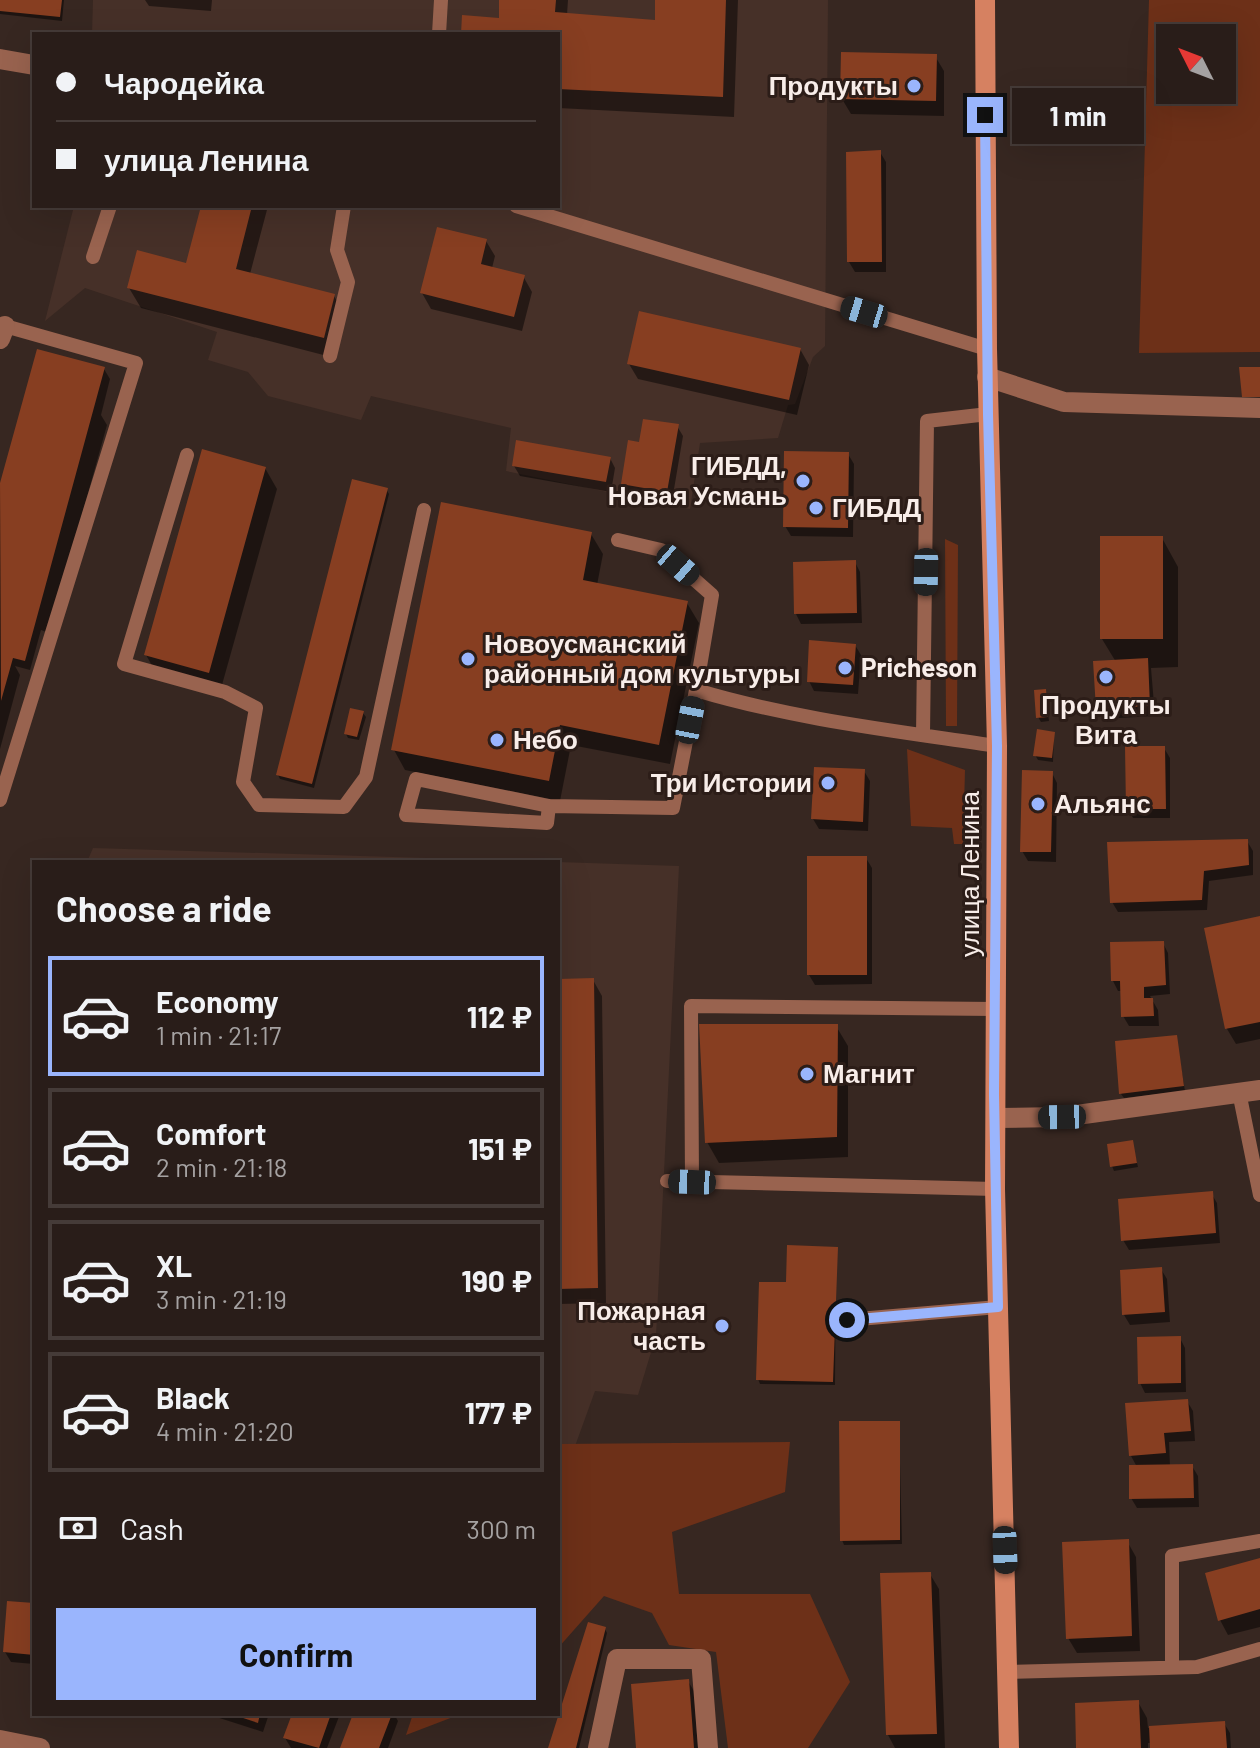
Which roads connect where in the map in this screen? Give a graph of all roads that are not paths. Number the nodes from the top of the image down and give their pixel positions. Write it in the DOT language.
graph roads {
  1 [pos="441,0"];
  2 [pos="985,0"];
  3 [pos="439,32"];
  4 [pos="0,59"];
  5 [pos="32,65"];
  6 [pos="109,208"];
  7 [pos="344,208"];
  8 [pos="523,208"];
  9 [pos="93,257"];
  10 [pos="2,332"];
  11 [pos="987,349"];
  12 [pos="330,356"];
  13 [pos="987,377"];
  14 [pos="1260,408"];
  15 [pos="988,414"];
  16 [pos="187,455"];
  17 [pos="424,510"];
  18 [pos="618,540"];
  19 [pos="696,690"];
  20 [pos="923,735"];
  21 [pos="997,746"];
  22 [pos="0,800"];
  23 [pos="549,806"];
  24 [pos="995,1009"];
  25 [pos="1250,1091"];
  26 [pos="997,1118"];
  27 [pos="667,1181"];
  28 [pos="692,1182"];
  29 [pos="995,1189"];
  30 [pos="1260,1195"];
  31 [pos="998,1307"];
  32 [pos="847,1320"];
  33 [pos="1260,1541"];
  34 [pos="1260,1649"];
  35 [pos="1172,1668"];
  36 [pos="1009,1672"];
  37 [pos="11,1744"];
  38 [pos="40,1748"];
  39 [pos="598,1748"];
  40 [pos="708,1748"];
  41 [pos="1009,1748"];
  1 -- 3 [label="lane"];
  2 -- 11 [label="main road, улица Ленина"];
  4 -- 5 [label="street"];
  6 -- 9 [label="lane"];
  7 -- 12 [label="lane"];
  8 -- 11 [label="lane"];
  10 -- 22 [label="lane"];
  11 -- 13 [label="main road, улица Ленина"];
  13 -- 14 [label="street"];
  13 -- 15 [label="main road, улица Ленина"];
  15 -- 20 [label="lane"];
  15 -- 21 [label="main road, улица Ленина"];
  16 -- 17 [label="lane"];
  18 -- 19 [label="lane"];
  19 -- 20 [label="lane"];
  19 -- 23 [label="lane"];
  20 -- 21 [label="lane"];
  21 -- 24 [label="main road, улица Ленина"];
  23 -- 23 [label="lane"];
  24 -- 26 [label="main road, улица Ленина"];
  24 -- 28 [label="lane"];
  25 -- 26 [label="street"];
  25 -- 30 [label="lane"];
  26 -- 29 [label="main road, улица Ленина"];
  27 -- 28 [label="lane"];
  28 -- 29 [label="lane"];
  29 -- 31 [label="main road, улица Ленина"];
  31 -- 32 [label="lane"];
  31 -- 36 [label="main road, улица Ленина"];
  33 -- 35 [label="lane"];
  34 -- 35 [label="lane"];
  35 -- 36 [label="lane"];
  36 -- 41 [label="main road, улица Ленина"];
  37 -- 38 [label="street"];
  39 -- 40 [label="street"];
}
